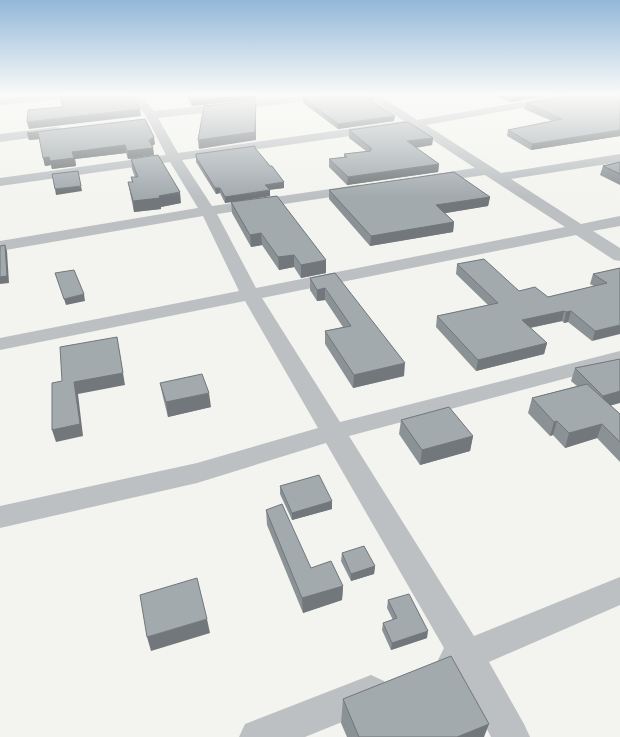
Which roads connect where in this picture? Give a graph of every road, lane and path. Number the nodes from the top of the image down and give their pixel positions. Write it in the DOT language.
graph roads {
  1 [pos="154,128"];
  2 [pos="380,128"];
  3 [pos="426,128"];
  4 [pos="69,130"];
  5 [pos="0,138"];
  6 [pos="174,158"];
  7 [pos="620,158"];
  8 [pos="494,173"];
  9 [pos="410,181"];
  10 [pos="0,182"];
  11 [pos="371,187"];
  12 [pos="208,211"];
  13 [pos="620,221"];
  14 [pos="582,230"];
  15 [pos="0,246"];
  16 [pos="620,256"];
  17 [pos="250,294"];
  18 [pos="0,344"];
  19 [pos="620,357"];
  20 [pos="333,432"];
  21 [pos="0,517"];
  22 [pos="620,591"];
  23 [pos="467,655"];
  24 [pos="258,737"];
  25 [pos="511,737"];
  1 -- 6 [label="street"];
  2 -- 6 [label="street"];
  3 -- 8 [label="street"];
  4 -- 5 [label="street"];
  6 -- 10 [label="street"];
  6 -- 12 [label="street"];
  7 -- 8 [label="street"];
  8 -- 9 [label="street"];
  8 -- 14 [label="street"];
  11 -- 12 [label="street"];
  12 -- 15 [label="street"];
  12 -- 17 [label="street"];
  13 -- 14 [label="street"];
  14 -- 16 [label="street"];
  14 -- 17 [label="street"];
  17 -- 18 [label="street"];
  17 -- 20 [label="street"];
  19 -- 20 [label="street"];
  20 -- 21 [label="street"];
  20 -- 23 [label="street"];
  22 -- 23 [label="street"];
  23 -- 24 [label="street"];
  23 -- 25 [label="street"];
}
